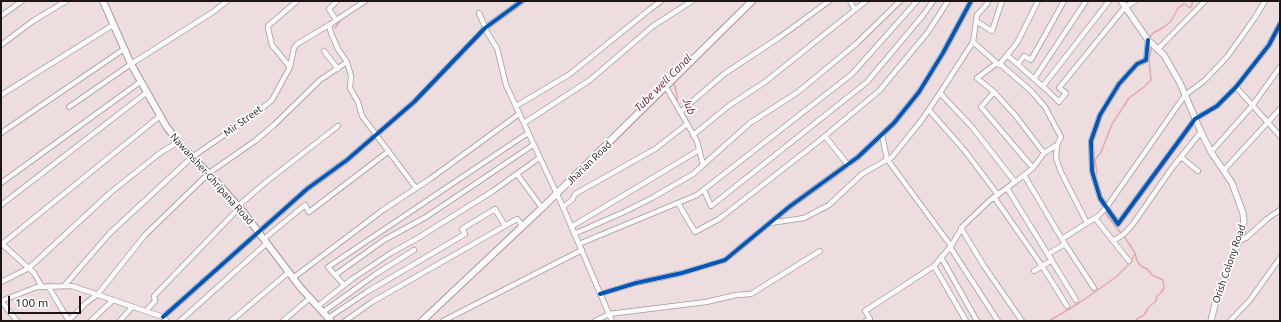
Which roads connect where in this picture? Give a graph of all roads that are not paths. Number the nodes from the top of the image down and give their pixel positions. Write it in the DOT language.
graph roads {
  1 [pos="22,1"];
  2 [pos="66,1"];
  3 [pos="103,1"];
  4 [pos="227,1"];
  5 [pos="297,1"];
  6 [pos="338,1"];
  7 [pos="364,1"];
  8 [pos="522,1"];
  9 [pos="662,1"];
  10 [pos="692,1"];
  11 [pos="752,1"];
  12 [pos="829,1"];
  13 [pos="850,1"];
  14 [pos="866,1"];
  15 [pos="900,1"];
  16 [pos="917,1"];
  17 [pos="933,1"];
  18 [pos="948,1"];
  19 [pos="971,1"];
  20 [pos="988,1"];
  21 [pos="1002,1"];
  22 [pos="1038,1"];
  23 [pos="1064,1"];
  24 [pos="1086,1"];
  25 [pos="1109,1"];
  26 [pos="1121,1"];
  27 [pos="1135,1"];
  28 [pos="1196,1"];
  29 [pos="1205,1"];
  30 [pos="1265,1"];
  31 [pos="1201,6"];
  32 [pos="1125,7"];
  33 [pos="856,10"];
  34 [pos="478,13"];
  35 [pos="1,16"];
  36 [pos="336,20"];
  37 [pos="976,20"];
  38 [pos="1280,24"];
  39 [pos="113,25"];
  40 [pos="329,25"];
  41 [pos="485,28"];
  42 [pos="1148,40"];
  43 [pos="973,42"];
  44 [pos="1,45"];
  45 [pos="124,49"];
  46 [pos="1156,49"];
  47 [pos="324,51"];
  48 [pos="1007,55"];
  49 [pos="347,62"];
  50 [pos="131,64"];
  51 [pos="998,64"];
  52 [pos="1018,64"];
  53 [pos="290,67"];
  54 [pos="1280,67"];
  55 [pos="338,69"];
  56 [pos="1034,79"];
  57 [pos="140,82"];
  58 [pos="1043,86"];
  59 [pos="666,87"];
  60 [pos="1236,87"];
  61 [pos="994,92"];
  62 [pos="146,93"];
  63 [pos="940,94"];
  64 [pos="1,95"];
  65 [pos="1185,95"];
  66 [pos="516,106"];
  67 [pos="1252,106"];
  68 [pos="69,107"];
  69 [pos="1280,109"];
  70 [pos="929,110"];
  71 [pos="680,112"];
  72 [pos="519,114"];
  73 [pos="160,116"];
  74 [pos="1195,118"];
  75 [pos="524,123"];
  76 [pos="1268,123"];
  77 [pos="687,124"];
  78 [pos="338,126"];
  79 [pos="1201,132"];
  80 [pos="1,133"];
  81 [pos="528,133"];
  82 [pos="376,134"];
  83 [pos="693,135"];
  84 [pos="882,135"];
  85 [pos="825,136"];
  86 [pos="1280,136"];
  87 [pos="178,142"];
  88 [pos="533,145"];
  89 [pos="1057,145"];
  90 [pos="699,150"];
  91 [pos="389,151"];
  92 [pos="1211,152"];
  93 [pos="1044,153"];
  94 [pos="192,157"];
  95 [pos="1181,157"];
  96 [pos="539,158"];
  97 [pos="887,159"];
  98 [pos="703,165"];
  99 [pos="848,165"];
  100 [pos="1033,168"];
  101 [pos="1224,170"];
  102 [pos="1198,171"];
  103 [pos="209,174"];
  104 [pos="516,174"];
  105 [pos="1024,175"];
  106 [pos="1015,182"];
  107 [pos="1,184"];
  108 [pos="416,188"];
  109 [pos="1006,188"];
  110 [pos="704,190"];
  111 [pos="556,194"];
  112 [pos="996,196"];
  113 [pos="678,203"];
  114 [pos="1,205"];
  115 [pos="238,207"];
  116 [pos="542,208"];
  117 [pos="563,208"];
  118 [pos="1105,210"];
  119 [pos="1280,210"];
  120 [pos="1095,218"];
  121 [pos="769,223"];
  122 [pos="1086,223"];
  123 [pos="505,226"];
  124 [pos="523,226"];
  125 [pos="572,227"];
  126 [pos="961,228"];
  127 [pos="258,232"];
  128 [pos="574,234"];
  129 [pos="1062,239"];
  130 [pos="266,241"];
  131 [pos="1113,241"];
  132 [pos="1237,242"];
  133 [pos="2,243"];
  134 [pos="579,244"];
  135 [pos="1065,244"];
  136 [pos="950,247"];
  137 [pos="414,250"];
  138 [pos="582,250"];
  139 [pos="820,251"];
  140 [pos="942,257"];
  141 [pos="1280,258"];
  142 [pos="1052,260"];
  143 [pos="1129,261"];
  144 [pos="934,266"];
  145 [pos="1042,266"];
  146 [pos="29,268"];
  147 [pos="1034,271"];
  148 [pos="289,272"];
  149 [pos="335,275"];
  150 [pos="293,278"];
  151 [pos="1,282"];
  152 [pos="344,285"];
  153 [pos="48,286"];
  154 [pos="64,286"];
  155 [pos="42,287"];
  156 [pos="1094,288"];
  157 [pos="98,294"];
  158 [pos="600,294"];
  159 [pos="310,298"];
  160 [pos="113,300"];
  161 [pos="1076,300"];
  162 [pos="1,301"];
  163 [pos="318,306"];
  164 [pos="1067,306"];
  165 [pos="132,307"];
  166 [pos="146,312"];
  167 [pos="323,312"];
  168 [pos="609,314"];
  169 [pos="162,317"];
  170 [pos="330,319"];
  171 [pos="869,320"];
  172 [pos="17,321"];
  173 [pos="68,321"];
  174 [pos="90,321"];
  175 [pos="120,321"];
  176 [pos="167,321"];
  177 [pos="180,321"];
  178 [pos="231,321"];
  179 [pos="283,321"];
  180 [pos="345,321"];
  181 [pos="422,321"];
  182 [pos="443,321"];
  183 [pos="595,321"];
  184 [pos="612,321"];
  185 [pos="966,321"];
  186 [pos="977,321"];
  187 [pos="998,321"];
  188 [pos="1022,321"];
  189 [pos="1211,321"];
  190 [pos="1230,321"];
  1 -- 35 [label="street"];
  2 -- 44 [label="street"];
  3 -- 39 [label="main road, Nawansher-Ghripana Road"];
  4 -- 50 [label="street"];
  5 -- 53 [label="street"];
  6 -- 36 [label="street"];
  7 -- 36 [label="street, Mir Street"];
  8 -- 41 [label="street"];
  9 -- 66 [label="street"];
  10 -- 75 [label="street"];
  11 -- 59 [label="main road, Jharian Road"];
  12 -- 71 [label="street"];
  13 -- 33 [label="street"];
  14 -- 33 [label="street"];
  15 -- 98 [label="street"];
  16 -- 110 [label="street"];
  17 -- 110 [label="street"];
  18 -- 85 [label="street"];
  19 -- 84 [label="street"];
  20 -- 37 [label="street"];
  21 -- 37 [label="street"];
  22 -- 48 [label="street"];
  23 -- 52 [label="street"];
  24 -- 56 [label="street"];
  25 -- 58 [label="street"];
  26 -- 32 [label="street, Orish Colony Road"];
  27 -- 32 [label="street"];
  28 -- 31 [label="street"];
  29 -- 31 [label="street"];
  30 -- 65 [label="street"];
  31 -- 46 [label="street"];
  32 -- 42 [label="street, Orish Colony Road"];
  32 -- 58 [label="street"];
  33 -- 83 [label="street"];
  34 -- 41 [label="street"];
  36 -- 40 [label="street, Mir Street"];
  37 -- 43 [label="street"];
  38 -- 60 [label="street"];
  39 -- 45 [label="main road, Nawansher-Ghripana Road"];
  39 -- 64 [label="street"];
  40 -- 49 [label="street"];
  40 -- 53 [label="street, Mir Street"];
  41 -- 66 [label="street"];
  41 -- 82 [label="street"];
  42 -- 46 [label="street, Orish Colony Road"];
  42 -- 118 [label="street"];
  43 -- 51 [label="street"];
  43 -- 63 [label="street"];
  45 -- 50 [label="main road, Nawansher-Ghripana Road"];
  45 -- 80 [label="street"];
  46 -- 65 [label="street, Orish Colony Road"];
  47 -- 55 [label="street"];
  48 -- 51 [label="street"];
  48 -- 52 [label="street"];
  49 -- 55 [label="street"];
  49 -- 82 [label="street"];
  50 -- 57 [label="main road, Nawansher-Ghripana Road"];
  50 -- 68 [label="street"];
  51 -- 61 [label="street"];
  51 -- 89 [label="street"];
  52 -- 56 [label="street"];
  53 -- 94 [label="street, Mir Street"];
  54 -- 67 [label="street"];
  55 -- 103 [label="street"];
  56 -- 58 [label="street"];
  57 -- 62 [label="main road, Nawansher-Ghripana Road"];
  57 -- 107 [label="street"];
  59 -- 71 [label="street"];
  59 -- 111 [label="main road, Jharian Road"];
  60 -- 67 [label="street"];
  60 -- 74 [label="street"];
  61 -- 93 [label="street"];
  61 -- 100 [label="street"];
  62 -- 73 [label="main road, Nawansher-Ghripana Road"];
  62 -- 114 [label="street"];
  63 -- 70 [label="street"];
  63 -- 106 [label="street"];
  65 -- 74 [label="street, Orish Colony Road"];
  65 -- 118 [label="street"];
  66 -- 72 [label="street"];
  67 -- 76 [label="street"];
  67 -- 92 [label="street"];
  69 -- 76 [label="street"];
  70 -- 97 [label="street"];
  70 -- 112 [label="street"];
  71 -- 77 [label="street"];
  72 -- 75 [label="street"];
  72 -- 108 [label="street"];
  73 -- 87 [label="main road, Nawansher-Ghripana Road"];
  73 -- 133 [label="street"];
  74 -- 79 [label="street, Orish Colony Road"];
  74 -- 118 [label="street"];
  75 -- 81 [label="street"];
  76 -- 86 [label="street"];
  76 -- 101 [label="street"];
  77 -- 83 [label="street"];
  77 -- 117 [label="street"];
  78 -- 115 [label="street"];
  79 -- 92 [label="street, Orish Colony Road"];
  79 -- 95 [label="street"];
  81 -- 88 [label="street"];
  81 -- 149 [label="street"];
  82 -- 91 [label="street"];
  82 -- 127 [label="street"];
  83 -- 90 [label="street"];
  84 -- 97 [label="street"];
  84 -- 99 [label="street"];
  85 -- 99 [label="street"];
  85 -- 113 [label="street"];
  87 -- 94 [label="main road, Nawansher-Ghripana Road"];
  87 -- 146 [label="street"];
  88 -- 96 [label="street"];
  88 -- 149 [label="street"];
  89 -- 93 [label="street"];
  89 -- 122 [label="street"];
  90 -- 98 [label="street"];
  90 -- 125 [label="street"];
  91 -- 108 [label="street"];
  91 -- 130 [label="street"];
  92 -- 101 [label="street, Orish Colony Road"];
  93 -- 100 [label="street"];
  94 -- 103 [label="main road, Nawansher-Ghripana Road"];
  94 -- 154 [label="street, Mir Street"];
  95 -- 102 [label="street"];
  95 -- 131 [label="street"];
  96 -- 104 [label="street"];
  96 -- 111 [label="street"];
  97 -- 121 [label="street"];
  97 -- 136 [label="street"];
  98 -- 128 [label="street"];
  99 -- 121 [label="street"];
  100 -- 105 [label="street"];
  101 -- 132 [label="street, Orish Colony Road"];
  103 -- 115 [label="main road, Nawansher-Ghripana Road"];
  103 -- 157 [label="street"];
  104 -- 116 [label="street"];
  104 -- 152 [label="street"];
  105 -- 106 [label="street"];
  105 -- 129 [label="street"];
  106 -- 109 [label="street"];
  108 -- 150 [label="street"];
  109 -- 112 [label="street"];
  109 -- 142 [label="street"];
  110 -- 113 [label="street"];
  111 -- 116 [label="main road, Jharian Road"];
  111 -- 117 [label="street"];
  112 -- 126 [label="street"];
  112 -- 145 [label="street"];
  113 -- 134 [label="street"];
  115 -- 127 [label="main road, Nawansher-Ghripana Road"];
  115 -- 166 [label="street"];
  116 -- 124 [label="main road, Jharian Road"];
  117 -- 125 [label="street"];
  118 -- 120 [label="street"];
  119 -- 132 [label="street"];
  120 -- 122 [label="street"];
  120 -- 131 [label="street"];
  121 -- 158 [label="street"];
  122 -- 129 [label="street"];
  123 -- 124 [label="street"];
  123 -- 170 [label="street"];
  123 -- 180 [label="street"];
  124 -- 181 [label="main road, Jharian Road"];
  125 -- 128 [label="street"];
  126 -- 136 [label="street"];
  126 -- 188 [label="street"];
  127 -- 130 [label="main road, Nawansher-Ghripana Road"];
  127 -- 169 [label="street"];
  128 -- 134 [label="street"];
  129 -- 135 [label="street"];
  130 -- 148 [label="main road, Nawansher-Ghripana Road"];
  130 -- 177 [label="street"];
  131 -- 143 [label="street"];
  132 -- 189 [label="street, Orish Colony Road"];
  133 -- 146 [label="street"];
  134 -- 138 [label="street"];
  135 -- 142 [label="street"];
  135 -- 156 [label="street"];
  136 -- 140 [label="street"];
  136 -- 187 [label="street"];
  137 -- 167 [label="street"];
  138 -- 158 [label="street"];
  138 -- 182 [label="street"];
  139 -- 168 [label="street"];
  140 -- 144 [label="street"];
  140 -- 186 [label="street"];
  141 -- 190 [label="street"];
  142 -- 145 [label="street"];
  142 -- 161 [label="street"];
  144 -- 171 [label="street"];
  144 -- 185 [label="street"];
  145 -- 147 [label="street"];
  145 -- 164 [label="street"];
  146 -- 151 [label="street"];
  146 -- 155 [label="street"];
  148 -- 150 [label="main road, Nawansher-Ghripana Road"];
  148 -- 178 [label="street"];
  149 -- 152 [label="street"];
  150 -- 159 [label="main road, Nawansher-Ghripana Road"];
  152 -- 163 [label="street"];
  153 -- 154 [label="street"];
  153 -- 155 [label="street"];
  153 -- 173 [label="street"];
  154 -- 157 [label="street"];
  155 -- 162 [label="street"];
  157 -- 160 [label="street"];
  157 -- 173 [label="street"];
  158 -- 168 [label="street"];
  159 -- 163 [label="main road, Nawansher-Ghripana Road"];
  159 -- 179 [label="street"];
  160 -- 165 [label="street"];
  160 -- 174 [label="street"];
  162 -- 172 [label="street"];
  163 -- 167 [label="main road, Nawansher-Ghripana Road"];
  165 -- 166 [label="street"];
  165 -- 175 [label="street"];
  166 -- 169 [label="street"];
  167 -- 170 [label="main road, Nawansher-Ghripana Road"];
  168 -- 183 [label="street"];
  168 -- 184 [label="street"];
  169 -- 176 [label="street"];
}
